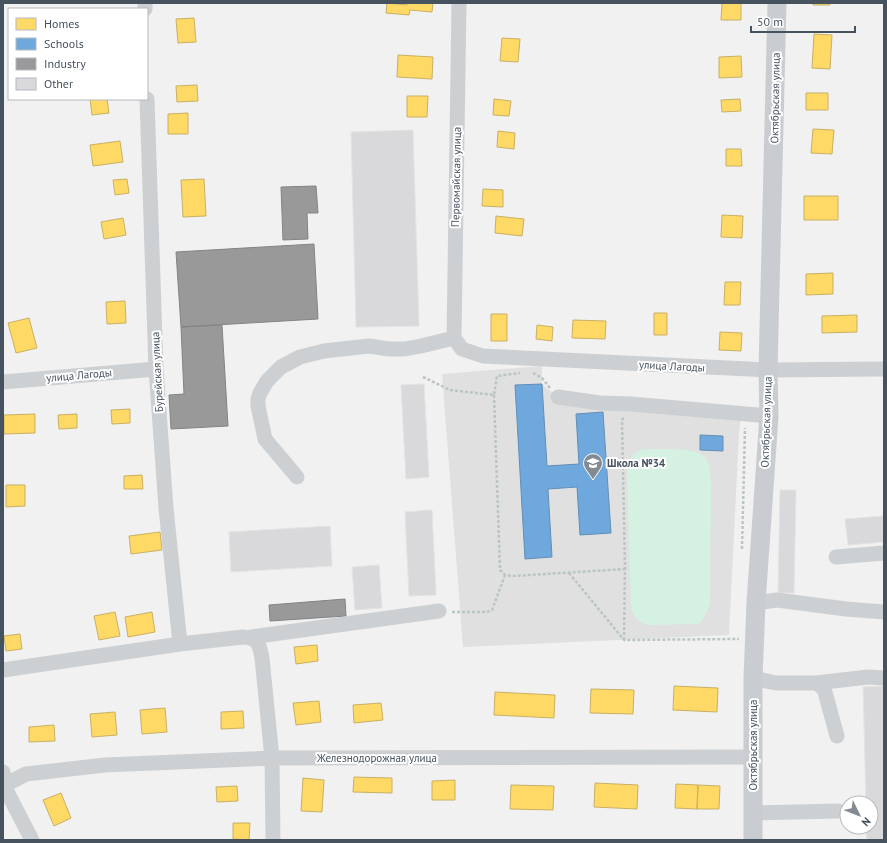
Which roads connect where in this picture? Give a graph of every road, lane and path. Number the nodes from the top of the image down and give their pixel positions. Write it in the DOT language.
graph roads {
  1 [pos="459,3"];
  2 [pos="777,3"];
  3 [pos="147,100"];
  4 [pos="458,343"];
  5 [pos="156,369"];
  6 [pos="768,370"];
  7 [pos="884,370"];
  8 [pos="531,372"];
  9 [pos="524,373"];
  10 [pos="423,377"];
  11 [pos="3,382"];
  12 [pos="494,395"];
  13 [pos="558,397"];
  14 [pos="625,415"];
  15 [pos="769,416"];
  16 [pos="297,477"];
  17 [pos="884,553"];
  18 [pos="836,557"];
  19 [pos="625,569"];
  20 [pos="569,573"];
  21 [pos="505,575"];
  22 [pos="756,603"];
  23 [pos="439,611"];
  24 [pos="884,612"];
  25 [pos="251,638"];
  26 [pos="740,639"];
  27 [pos="624,640"];
  28 [pos="180,644"];
  29 [pos="3,670"];
  30 [pos="753,678"];
  31 [pos="884,678"];
  32 [pos="816,683"];
  33 [pos="838,736"];
  34 [pos="753,757"];
  35 [pos="272,758"];
  36 [pos="4,780"];
  37 [pos="838,811"];
  38 [pos="753,813"];
  39 [pos="32,840"];
  40 [pos="273,840"];
  41 [pos="753,840"];
  1 -- 4 [label="street, Первомайская улица"];
  2 -- 6 [label="main road, Октябрьская улица"];
  3 -- 5 [label="street, Бурейская улица"];
  4 -- 6 [label="street, улица Лагоды"];
  4 -- 16 [label="street"];
  5 -- 11 [label="street, улица Лагоды"];
  5 -- 28 [label="street, Бурейская улица"];
  6 -- 7 [label="street, улица Лагоды"];
  6 -- 15 [label="main road, Октябрьская улица"];
  8 -- 13 [label="path"];
  9 -- 12 [label="path"];
  10 -- 12 [label="path"];
  12 -- 21 [label="path"];
  13 -- 15 [label="street"];
  14 -- 19 [label="path"];
  15 -- 22 [label="main road, Октябрьская улица"];
  17 -- 18 [label="street"];
  19 -- 20 [label="path"];
  19 -- 27 [label="path"];
  20 -- 21 [label="path"];
  20 -- 27 [label="path"];
  21 -- 23 [label="path"];
  22 -- 24 [label="street"];
  22 -- 30 [label="main road, Октябрьская улица"];
  23 -- 25 [label="street"];
  25 -- 28 [label="street"];
  25 -- 35 [label="street"];
  26 -- 27 [label="path"];
  28 -- 29 [label="street"];
  30 -- 32 [label="street"];
  30 -- 34 [label="main road, Октябрьская улица"];
  31 -- 32 [label="street"];
  32 -- 33 [label="street"];
  34 -- 35 [label="street, Железнодорожная улица"];
  34 -- 38 [label="main road, Октябрьская улица"];
  35 -- 36 [label="street, Железнодорожная улица"];
  35 -- 40 [label="street"];
  36 -- 39 [label="street"];
  37 -- 38 [label="street"];
  38 -- 41 [label="main road, Октябрьская улица"];
}
